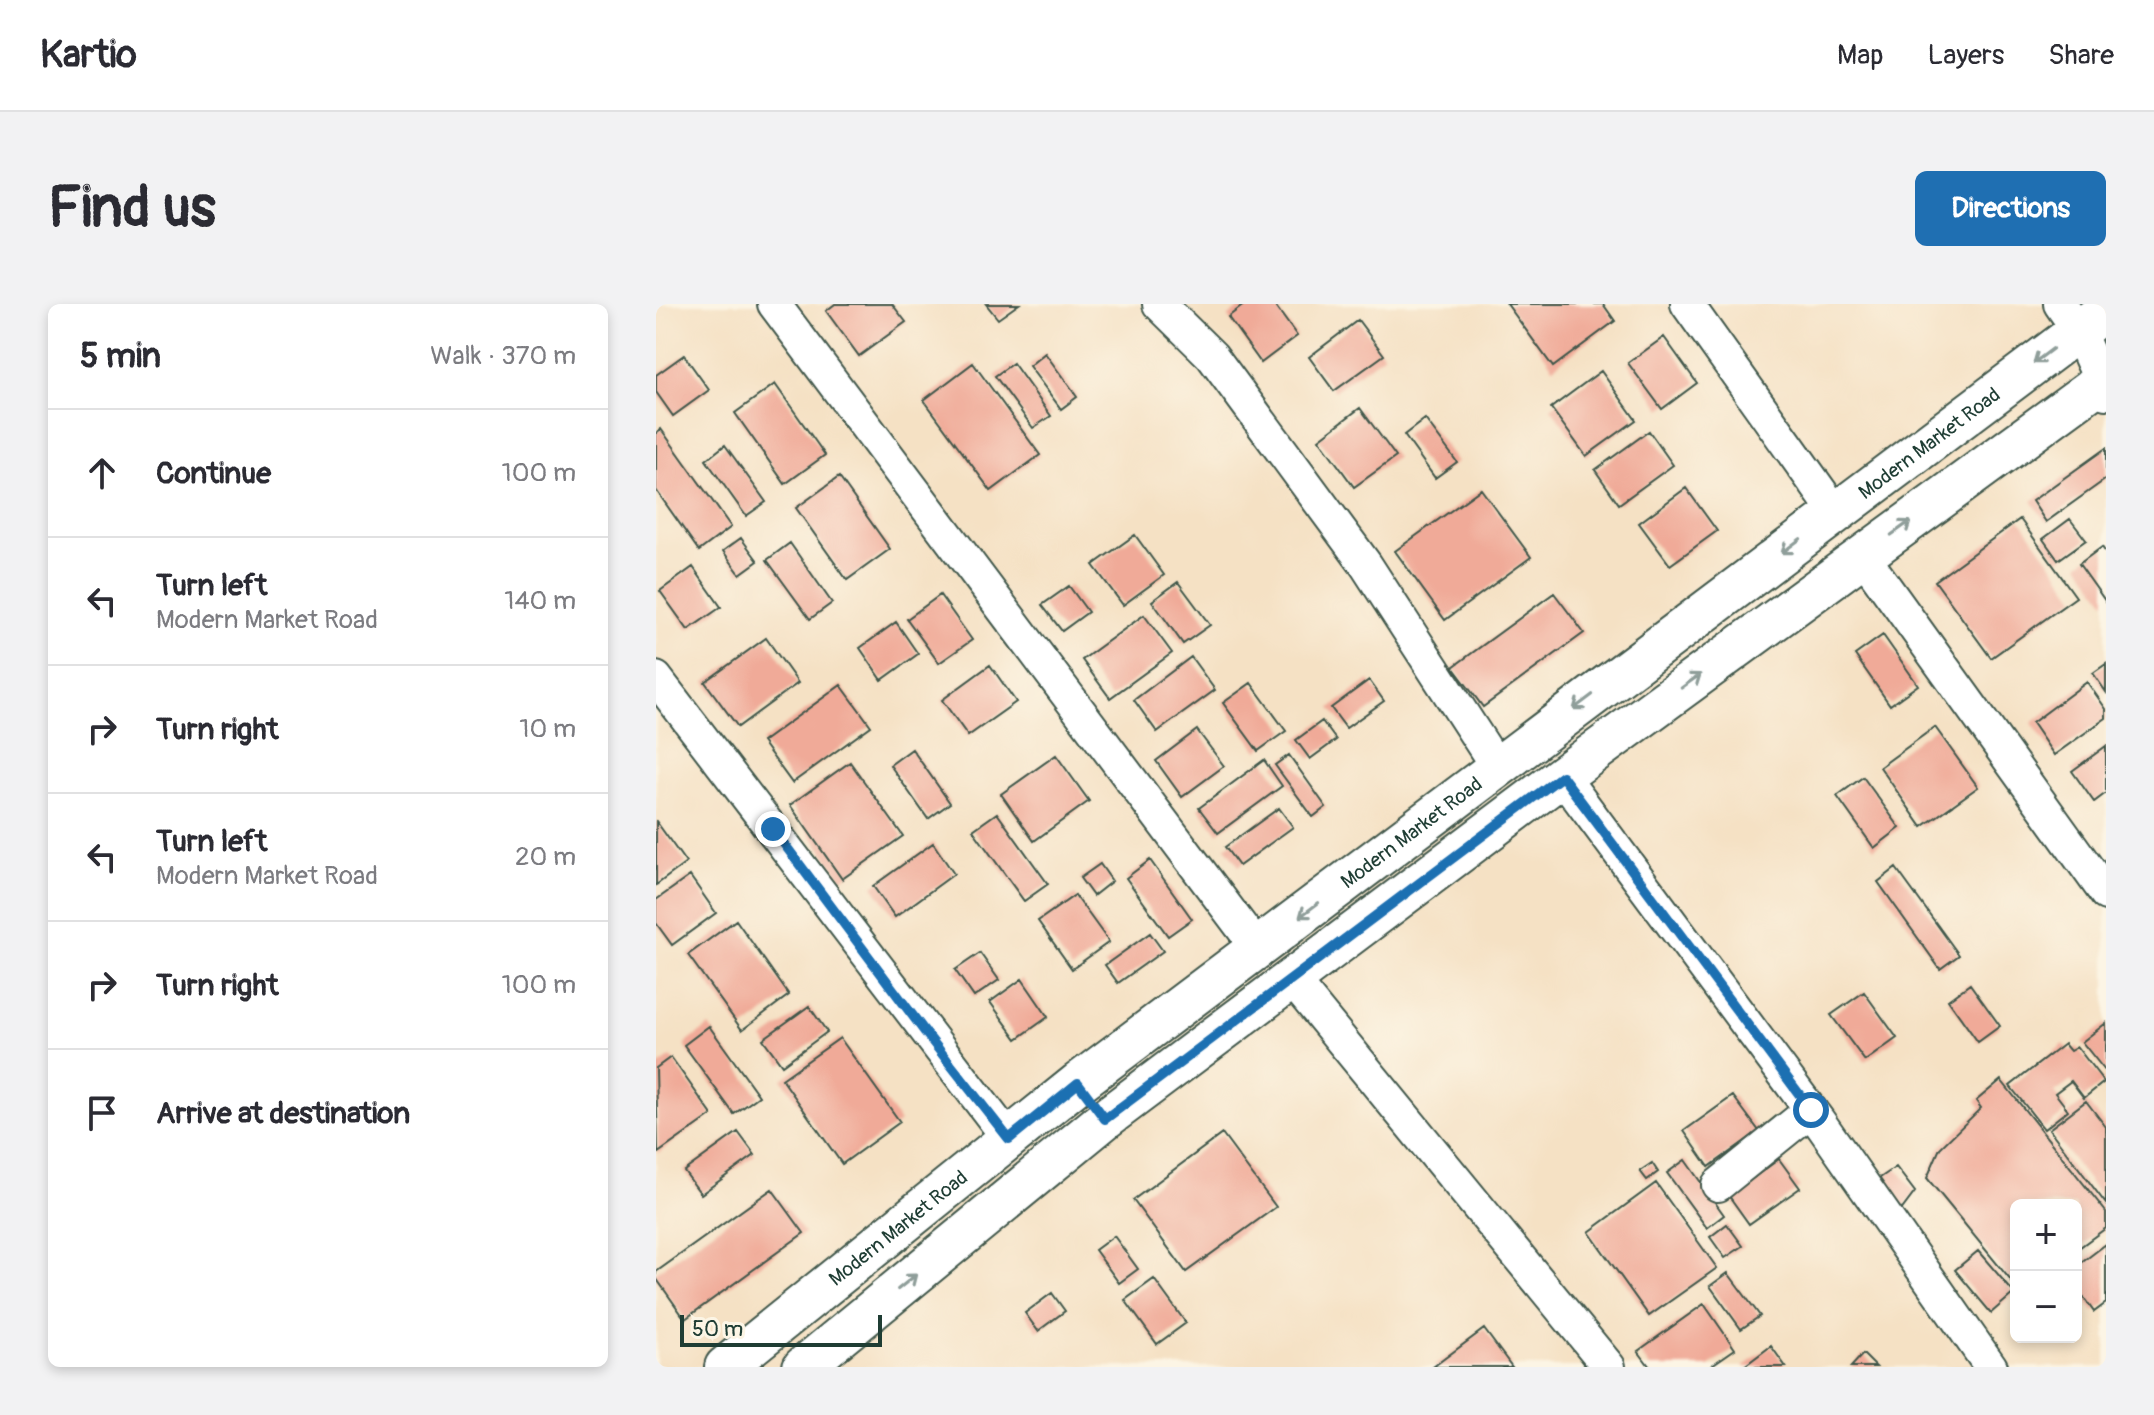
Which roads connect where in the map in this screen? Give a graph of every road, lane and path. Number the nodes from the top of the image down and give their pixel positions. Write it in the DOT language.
graph roads {
  1 [pos="774,304"];
  2 [pos="1159,304"];
  3 [pos="1687,304"];
  4 [pos="2081,315"];
  5 [pos="2104,385"];
  6 [pos="1836,513"];
  7 [pos="1863,556"];
  8 [pos="656,678"];
  9 [pos="1497,767"];
  10 [pos="1562,776"];
  11 [pos="2106,894"];
  12 [pos="1258,949"];
  13 [pos="1293,981"];
  14 [pos="1078,1083"];
  15 [pos="1811,1110"];
  16 [pos="1105,1119"];
  17 [pos="1009,1139"];
  18 [pos="1718,1185"];
  19 [pos="725,1367"];
  20 [pos="803,1367"];
  21 [pos="1609,1367"];
  22 [pos="1991,1367"];
  1 -- 12 [label="street"];
  2 -- 9 [label="street"];
  3 -- 6 [label="street"];
  4 -- 5 [label="street"];
  4 -- 6 [label="street, Modern Market Road, one-way"];
  7 -- 5 [label="street, one-way"];
  6 -- 9 [label="street, Modern Market Road, one-way"];
  10 -- 7 [label="street, one-way"];
  7 -- 11 [label="street"];
  8 -- 17 [label="street"];
  9 -- 12 [label="street, Modern Market Road, one-way"];
  10 -- 13 [label="street"];
  10 -- 15 [label="street"];
  12 -- 14 [label="street, Modern Market Road"];
  13 -- 16 [label="street"];
  13 -- 21 [label="street"];
  14 -- 16 [label="street"];
  14 -- 17 [label="street, Modern Market Road"];
  15 -- 18 [label="street"];
  15 -- 22 [label="street"];
  20 -- 16 [label="street, one-way"];
  17 -- 19 [label="street, Modern Market Road"];
}
